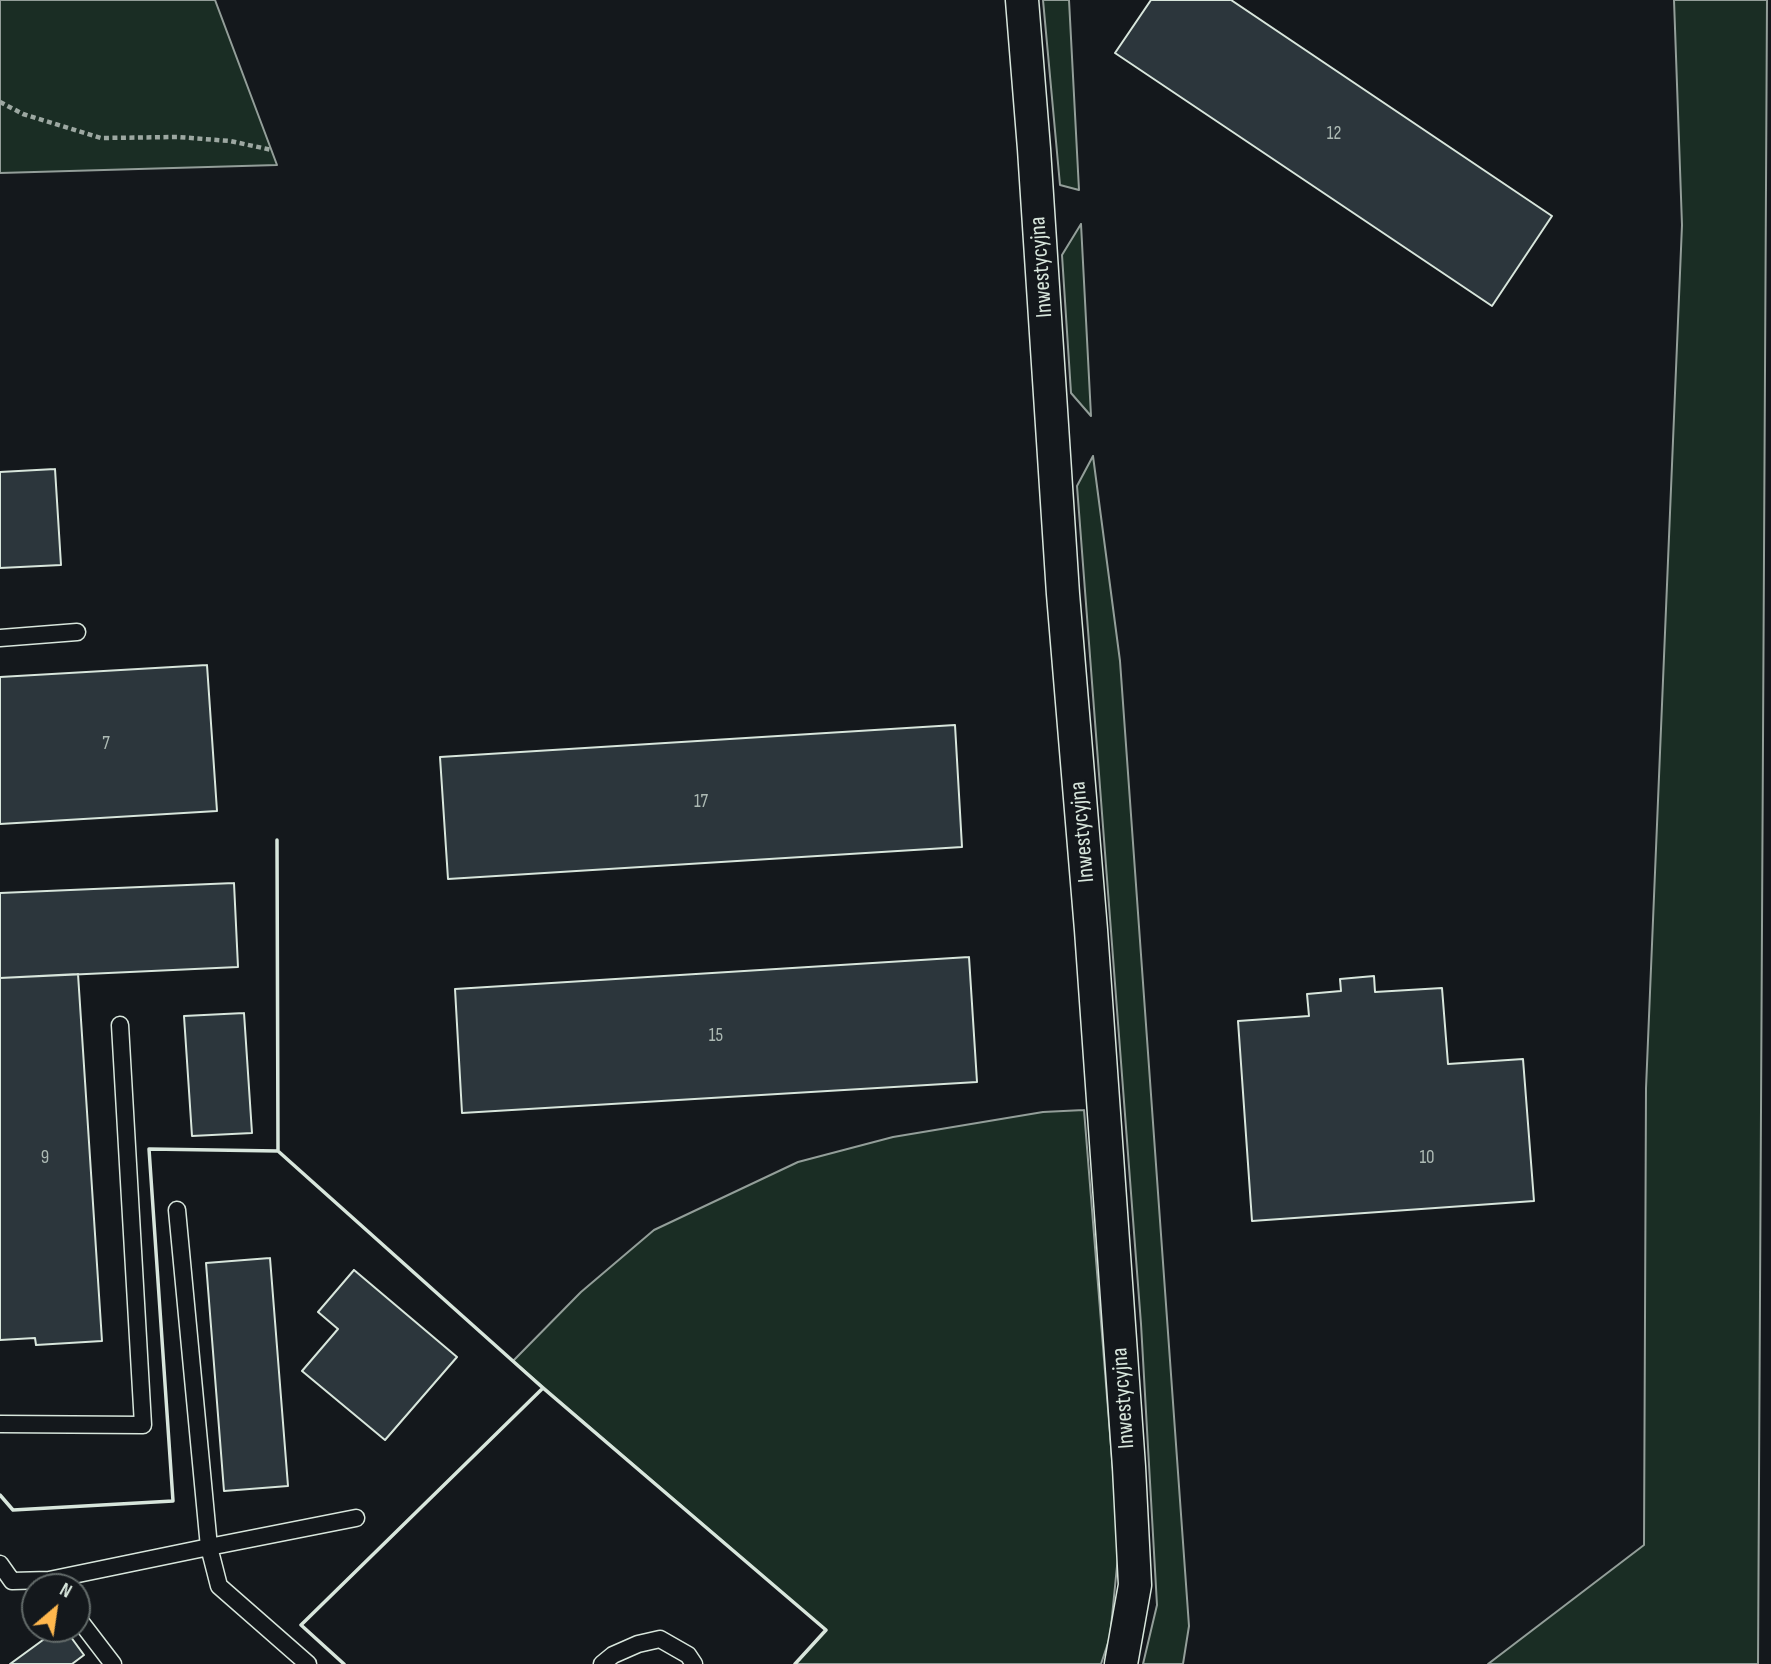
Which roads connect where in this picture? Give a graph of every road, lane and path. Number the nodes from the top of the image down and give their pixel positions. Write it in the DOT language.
graph roads {
  1 [pos="1022,0"];
  2 [pos="0,102"];
  3 [pos="272,150"];
  4 [pos="77,632"];
  5 [pos="0,638"];
  6 [pos="120,1025"];
  7 [pos="177,1210"];
  8 [pos="0,1424"];
  9 [pos="356,1518"];
  10 [pos="209,1547"];
  11 [pos="0,1564"];
  12 [pos="91,1574"];
  13 [pos="21,1581"];
  14 [pos="91,1635"];
  15 [pos="113,1664"];
  16 [pos="308,1664"];
  17 [pos="602,1664"];
  18 [pos="694,1664"];
  19 [pos="1121,1664"];
  1 -- 19 [label="street, Inwestycyjna"];
  2 -- 3 [label="path"];
  4 -- 5 [label="lane"];
  6 -- 8 [label="lane"];
  7 -- 10 [label="lane"];
  9 -- 10 [label="lane"];
  10 -- 12 [label="lane"];
  10 -- 16 [label="lane"];
  11 -- 13 [label="lane"];
  14 -- 15 [label="lane"];
  17 -- 18 [label="lane"];
}
